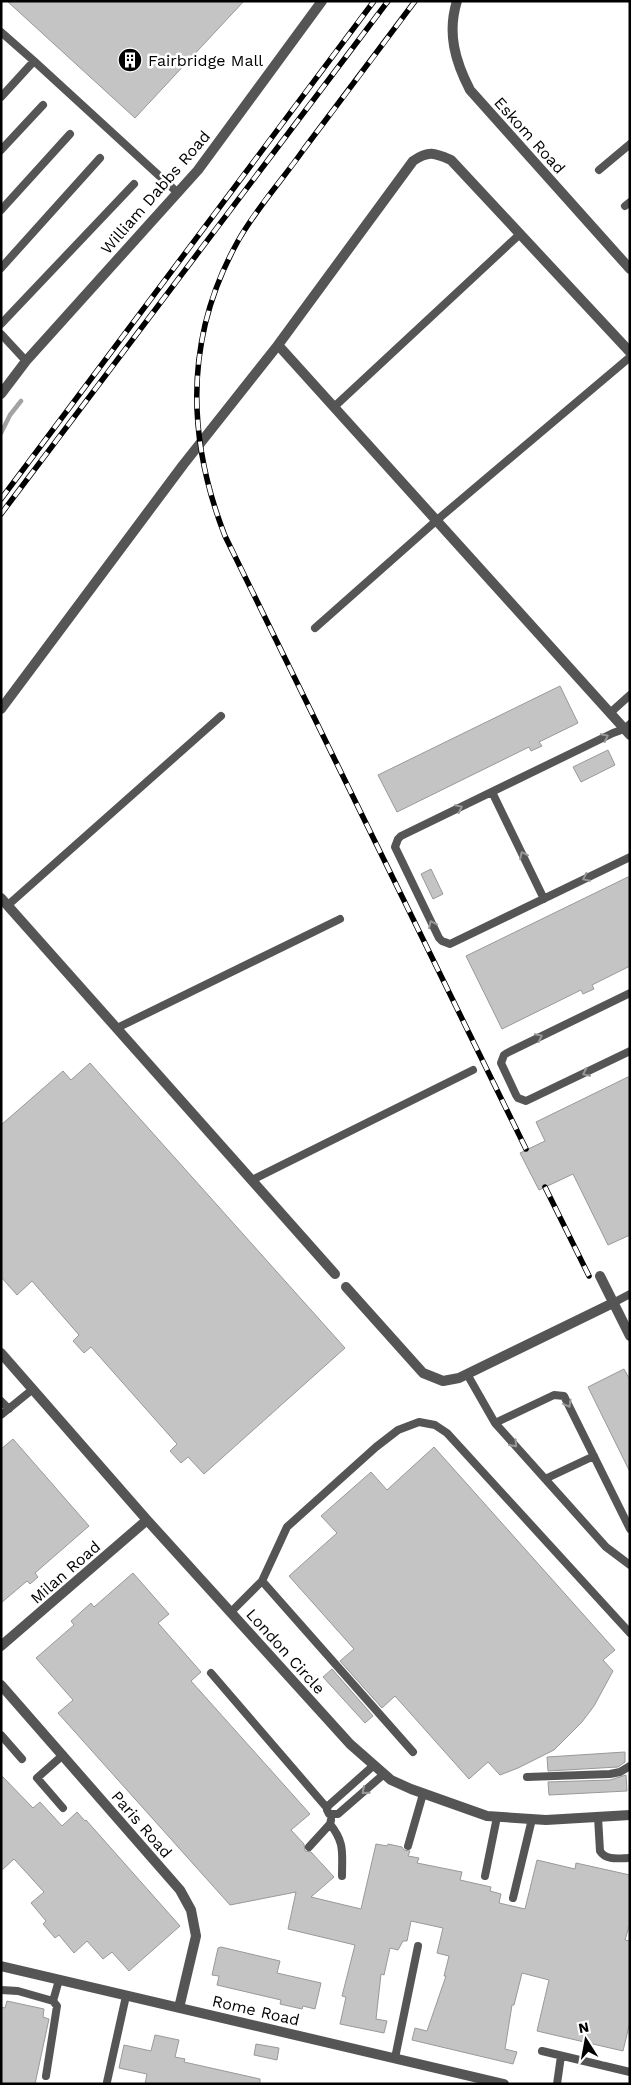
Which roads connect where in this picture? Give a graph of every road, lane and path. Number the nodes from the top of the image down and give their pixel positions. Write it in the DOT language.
graph roads {
  1 [pos="322,1"];
  2 [pos="457,1"];
  3 [pos="1,32"];
  4 [pos="34,61"];
  5 [pos="1,97"];
  6 [pos="43,105"];
  7 [pos="70,134"];
  8 [pos="630,144"];
  9 [pos="1,150"];
  10 [pos="100,158"];
  11 [pos="599,170"];
  12 [pos="134,184"];
  13 [pos="178,193"];
  14 [pos="1,210"];
  15 [pos="520,234"];
  16 [pos="1,268"];
  17 [pos="630,269"];
  18 [pos="1,324"];
  19 [pos="1,334"];
  20 [pos="278,345"];
  21 [pos="630,352"];
  22 [pos="630,357"];
  23 [pos="26,360"];
  24 [pos="1,394"];
  25 [pos="334,406"];
  26 [pos="437,520"];
  27 [pos="315,628"];
  28 [pos="630,695"];
  29 [pos="1,709"];
  30 [pos="610,713"];
  31 [pos="221,716"];
  32 [pos="628,730"];
  33 [pos="492,792"];
  34 [pos="630,857"];
  35 [pos="544,899"];
  36 [pos="4,902"];
  37 [pos="340,919"];
  38 [pos="630,993"];
  39 [pos="117,1028"];
  40 [pos="630,1051"];
  41 [pos="473,1070"];
  42 [pos="252,1180"];
  43 [pos="335,1274"];
  44 [pos="600,1276"];
  45 [pos="346,1287"];
  46 [pos="630,1294"];
  47 [pos="613,1303"];
  48 [pos="630,1336"];
  49 [pos="1,1352"];
  50 [pos="467,1374"];
  51 [pos="33,1389"];
  52 [pos="1,1400"];
  53 [pos="9,1409"];
  54 [pos="1,1415"];
  55 [pos="496,1424"];
  56 [pos="594,1456"];
  57 [pos="545,1479"];
  58 [pos="148,1520"];
  59 [pos="630,1529"];
  60 [pos="630,1565"];
  61 [pos="262,1581"];
  62 [pos="231,1612"];
  63 [pos="630,1633"];
  64 [pos="1,1646"];
  65 [pos="211,1673"];
  66 [pos="1,1685"];
  67 [pos="1,1735"];
  68 [pos="413,1752"];
  69 [pos="63,1755"];
  70 [pos="22,1759"];
  71 [pos="373,1766"];
  72 [pos="630,1766"];
  73 [pos="384,1774"];
  74 [pos="527,1777"];
  75 [pos="423,1794"];
  76 [pos="63,1808"];
  77 [pos="630,1815"];
  78 [pos="329,1816"];
  79 [pos="496,1817"];
  80 [pos="598,1817"];
  81 [pos="532,1819"];
  82 [pos="408,1846"];
  83 [pos="309,1847"];
  84 [pos="630,1858"];
  85 [pos="342,1876"];
  86 [pos="485,1876"];
  87 [pos="513,1898"];
  88 [pos="418,1946"];
  89 [pos="1,1966"];
  90 [pos="59,1980"];
  91 [pos="1,1990"];
  92 [pos="126,1996"];
  93 [pos="53,2001"];
  94 [pos="179,2008"];
  95 [pos="542,2051"];
  96 [pos="561,2056"];
  97 [pos="395,2058"];
  98 [pos="630,2072"];
  99 [pos="46,2076"];
  100 [pos="107,2082"];
  101 [pos="504,2084"];
  102 [pos="556,2084"];
  1 -- 13 [label="street, William Dabbs Road"];
  2 -- 17 [label="street, Eskom Road"];
  3 -- 4 [label="lane"];
  4 -- 5 [label="lane"];
  4 -- 13 [label="lane"];
  6 -- 9 [label="lane"];
  7 -- 14 [label="lane"];
  8 -- 11 [label="lane"];
  10 -- 16 [label="lane"];
  12 -- 18 [label="lane"];
  13 -- 23 [label="street, William Dabbs Road"];
  15 -- 20 [label="street"];
  15 -- 21 [label="street"];
  15 -- 25 [label="lane"];
  19 -- 23 [label="lane"];
  20 -- 25 [label="street"];
  20 -- 29 [label="street"];
  22 -- 26 [label="lane"];
  23 -- 24 [label="street, William Dabbs Road"];
  25 -- 26 [label="street"];
  26 -- 27 [label="lane"];
  26 -- 30 [label="street"];
  28 -- 30 [label="lane"];
  30 -- 32 [label="street"];
  31 -- 36 [label="lane"];
  33 -- 32 [label="lane, one-way"];
  35 -- 33 [label="lane, one-way"];
  35 -- 33 [label="lane, one-way"];
  34 -- 35 [label="lane, one-way"];
  36 -- 39 [label="street"];
  37 -- 39 [label="lane"];
  40 -- 38 [label="lane, one-way"];
  39 -- 42 [label="street"];
  41 -- 42 [label="lane"];
  42 -- 43 [label="street"];
  44 -- 47 [label="street"];
  45 -- 50 [label="street"];
  46 -- 47 [label="lane"];
  47 -- 48 [label="street"];
  47 -- 50 [label="street"];
  49 -- 51 [label="street, London Circle"];
  50 -- 55 [label="lane"];
  51 -- 53 [label="lane"];
  51 -- 58 [label="street, London Circle"];
  52 -- 53 [label="lane"];
  53 -- 54 [label="lane"];
  55 -- 56 [label="lane, one-way"];
  55 -- 57 [label="lane, one-way"];
  56 -- 57 [label="lane"];
  56 -- 59 [label="lane"];
  57 -- 60 [label="lane"];
  58 -- 62 [label="street, London Circle"];
  58 -- 64 [label="street, Milan Road"];
  61 -- 62 [label="lane"];
  61 -- 63 [label="lane"];
  61 -- 68 [label="lane"];
  62 -- 71 [label="street, London Circle"];
  65 -- 78 [label="lane"];
  66 -- 69 [label="street, Paris Road"];
  67 -- 70 [label="lane"];
  69 -- 76 [label="lane"];
  69 -- 94 [label="street, Paris Road"];
  71 -- 73 [label="street, London Circle"];
  71 -- 78 [label="lane"];
  72 -- 74 [label="lane"];
  73 -- 75 [label="street, London Circle"];
  73 -- 78 [label="lane, one-way"];
  75 -- 79 [label="street, London Circle"];
  75 -- 82 [label="lane"];
  77 -- 80 [label="street, London Circle"];
  78 -- 83 [label="lane"];
  78 -- 85 [label="lane"];
  79 -- 81 [label="street, London Circle"];
  79 -- 86 [label="lane"];
  80 -- 81 [label="street, London Circle"];
  80 -- 84 [label="lane"];
  81 -- 87 [label="lane"];
  88 -- 97 [label="lane"];
  89 -- 90 [label="street, Rome Road"];
  90 -- 92 [label="street, Rome Road"];
  90 -- 93 [label="lane"];
  91 -- 93 [label="lane"];
  92 -- 94 [label="street, Rome Road"];
  92 -- 100 [label="lane"];
  93 -- 99 [label="lane"];
  94 -- 97 [label="street, Rome Road"];
  95 -- 96 [label="lane"];
  96 -- 98 [label="lane"];
  96 -- 102 [label="lane"];
  97 -- 101 [label="street, Rome Road"];
}
